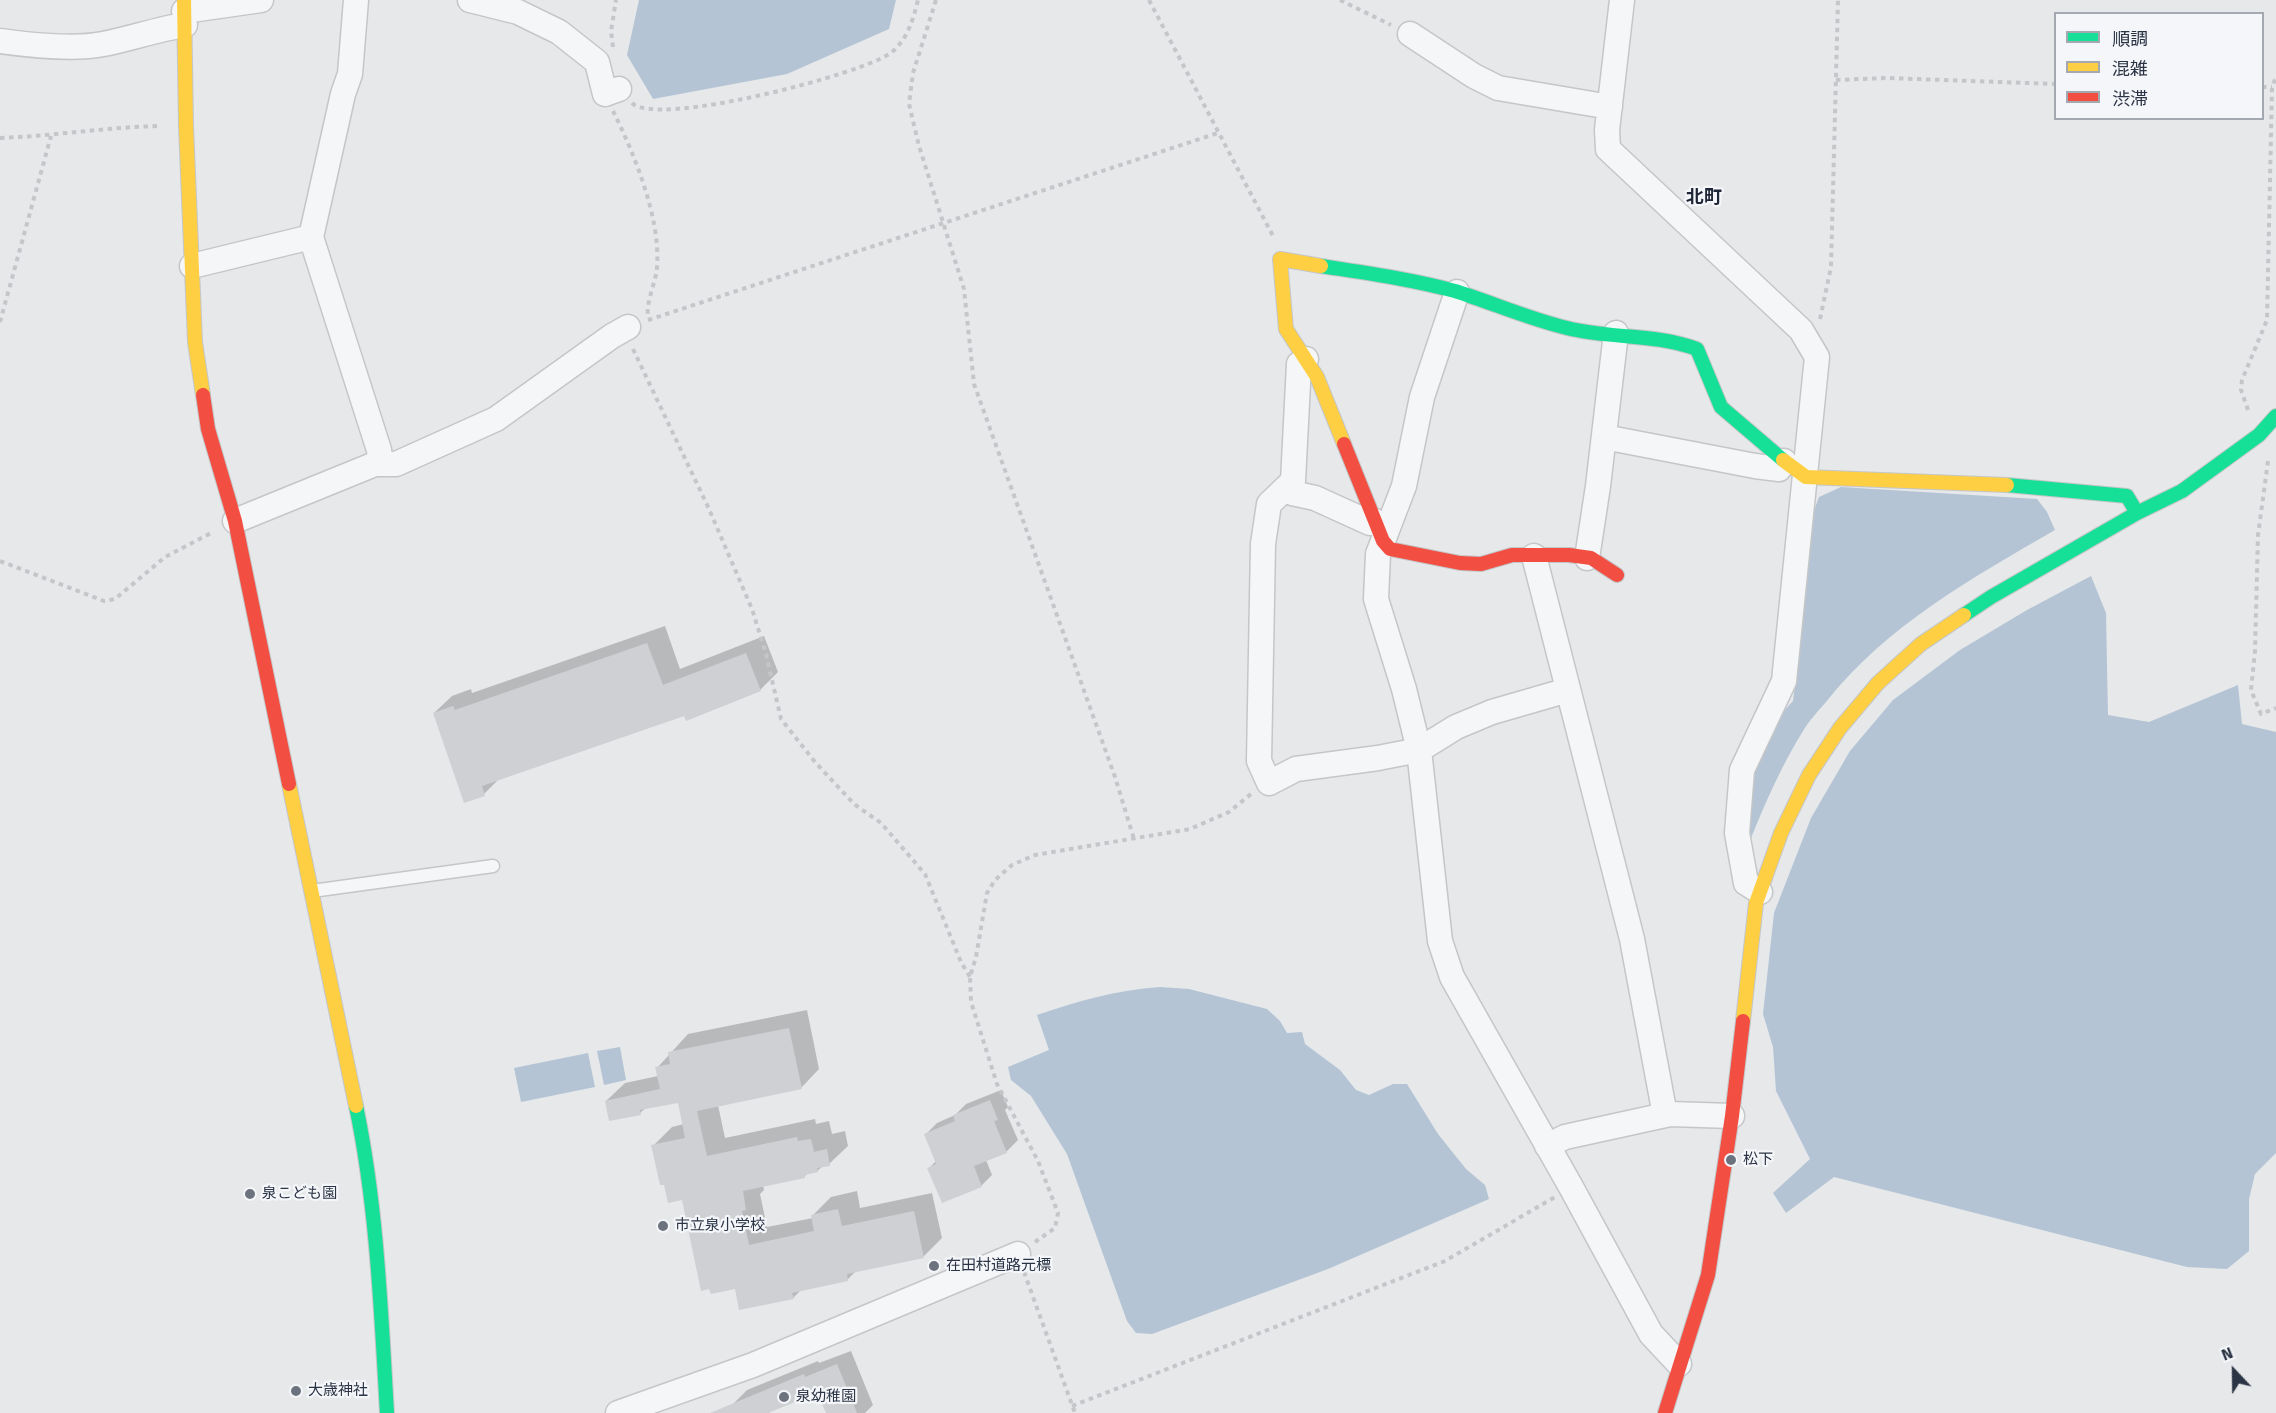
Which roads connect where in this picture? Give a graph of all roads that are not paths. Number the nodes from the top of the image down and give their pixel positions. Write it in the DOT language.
graph roads {
  1 [pos="261,0"];
  2 [pos="356,0"];
  3 [pos="470,0"];
  4 [pos="1622,0"];
  5 [pos="184,12"];
  6 [pos="1410,34"];
  7 [pos="0,41"];
  8 [pos="612,92"];
  9 [pos="1610,107"];
  10 [pos="311,237"];
  11 [pos="192,266"];
  12 [pos="1457,292"];
  13 [pos="638,324"];
  14 [pos="1616,333"];
  15 [pos="1306,359"];
  16 [pos="2276,416"];
  17 [pos="1604,437"];
  18 [pos="2268,440"];
  19 [pos="1784,461"];
  20 [pos="381,464"];
  21 [pos="1806,477"];
  22 [pos="1287,488"];
  23 [pos="2137,513"];
  24 [pos="234,521"];
  25 [pos="1379,531"];
  26 [pos="1534,556"];
  27 [pos="1587,558"];
  28 [pos="1617,575"];
  29 [pos="1568,690"];
  30 [pos="1419,750"];
  31 [pos="493,866"];
  32 [pos="311,891"];
  33 [pos="1760,891"];
  34 [pos="1665,1115"];
  35 [pos="1732,1116"];
  36 [pos="1547,1146"];
  37 [pos="1018,1254"];
  38 [pos="1679,1364"];
  39 [pos="387,1413"];
  40 [pos="618,1413"];
  41 [pos="1665,1413"];
  1 -- 5 [label="street"];
  2 -- 10 [label="street"];
  3 -- 8 [label="street"];
  4 -- 9 [label="street"];
  5 -- 7 [label="street"];
  5 -- 11 [label="street"];
  6 -- 9 [label="street"];
  9 -- 21 [label="street"];
  10 -- 11 [label="street"];
  10 -- 20 [label="street"];
  11 -- 24 [label="street"];
  12 -- 14 [label="street"];
  12 -- 15 [label="street"];
  12 -- 25 [label="street"];
  13 -- 20 [label="street"];
  14 -- 17 [label="street"];
  14 -- 19 [label="street"];
  15 -- 22 [label="street"];
  15 -- 25 [label="street"];
  16 -- 18 [label="street"];
  17 -- 19 [label="street"];
  17 -- 27 [label="street"];
  18 -- 23 [label="street"];
  19 -- 21 [label="street"];
  20 -- 24 [label="street"];
  21 -- 23 [label="street"];
  21 -- 33 [label="street"];
  22 -- 25 [label="street"];
  22 -- 30 [label="street"];
  23 -- 33 [label="street"];
  24 -- 32 [label="street"];
  25 -- 26 [label="street"];
  25 -- 30 [label="street"];
  26 -- 27 [label="street"];
  26 -- 29 [label="street"];
  27 -- 28 [label="street"];
  29 -- 30 [label="street"];
  29 -- 34 [label="street"];
  30 -- 36 [label="street"];
  31 -- 32 [label="lane"];
  32 -- 39 [label="street"];
  33 -- 35 [label="street"];
  34 -- 35 [label="street"];
  34 -- 36 [label="street"];
  35 -- 38 [label="street"];
  36 -- 38 [label="street"];
  37 -- 40 [label="street"];
  38 -- 41 [label="street"];
}
